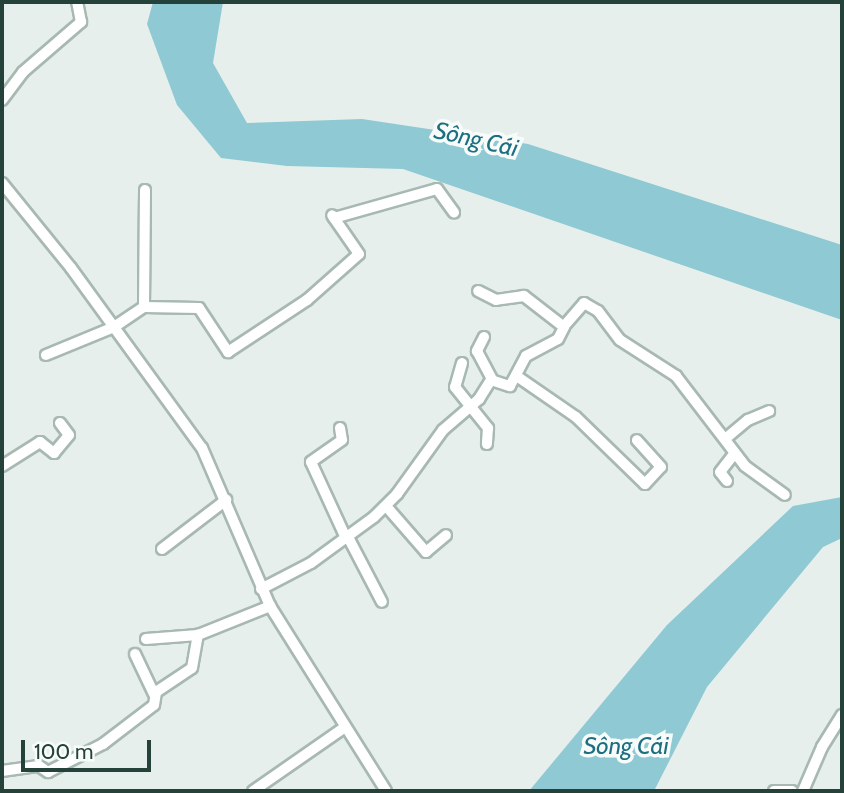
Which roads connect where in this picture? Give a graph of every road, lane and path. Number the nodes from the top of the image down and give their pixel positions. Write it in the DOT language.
graph roads {
  1 [pos="77,2"];
  2 [pos="2,100"];
  3 [pos="2,183"];
  4 [pos="145,190"];
  5 [pos="454,212"];
  6 [pos="478,291"];
  7 [pos="144,307"];
  8 [pos="565,325"];
  9 [pos="114,327"];
  10 [pos="484,337"];
  11 [pos="46,355"];
  12 [pos="462,363"];
  13 [pos="518,377"];
  14 [pos="492,379"];
  15 [pos="472,405"];
  16 [pos="769,411"];
  17 [pos="60,423"];
  18 [pos="340,428"];
  19 [pos="724,439"];
  20 [pos="637,440"];
  21 [pos="486,444"];
  22 [pos="735,453"];
  23 [pos="2,466"];
  24 [pos="727,481"];
  25 [pos="785,495"];
  26 [pos="226,500"];
  27 [pos="386,506"];
  28 [pos="446,535"];
  29 [pos="347,537"];
  30 [pos="162,550"];
  31 [pos="261,589"];
  32 [pos="382,602"];
  33 [pos="270,606"];
  34 [pos="198,635"];
  35 [pos="146,639"];
  36 [pos="135,654"];
  37 [pos="154,694"];
  38 [pos="841,720"];
  39 [pos="345,726"];
  40 [pos="2,771"];
  41 [pos="253,791"];
  42 [pos="386,791"];
  43 [pos="774,791"];
  44 [pos="792,791"];
  45 [pos="803,791"];
  1 -- 2 [label="street"];
  3 -- 9 [label="street"];
  4 -- 7 [label="street"];
  5 -- 7 [label="street"];
  6 -- 8 [label="street"];
  7 -- 9 [label="street"];
  8 -- 13 [label="street"];
  8 -- 19 [label="street"];
  9 -- 11 [label="street"];
  9 -- 26 [label="street"];
  10 -- 14 [label="street"];
  12 -- 15 [label="street"];
  13 -- 14 [label="street"];
  13 -- 20 [label="street"];
  14 -- 15 [label="street"];
  15 -- 21 [label="street"];
  15 -- 27 [label="street"];
  16 -- 19 [label="street"];
  17 -- 23 [label="street"];
  18 -- 29 [label="street"];
  19 -- 22 [label="street"];
  22 -- 24 [label="street"];
  22 -- 25 [label="street"];
  26 -- 30 [label="street"];
  26 -- 31 [label="street"];
  27 -- 28 [label="street"];
  27 -- 29 [label="street"];
  29 -- 31 [label="street"];
  29 -- 32 [label="street"];
  31 -- 33 [label="street"];
  33 -- 34 [label="street"];
  33 -- 39 [label="street"];
  34 -- 35 [label="street"];
  34 -- 37 [label="street"];
  36 -- 37 [label="street"];
  37 -- 40 [label="street"];
  38 -- 45 [label="street"];
  39 -- 41 [label="street"];
  39 -- 42 [label="street"];
  43 -- 44 [label="street"];
}
